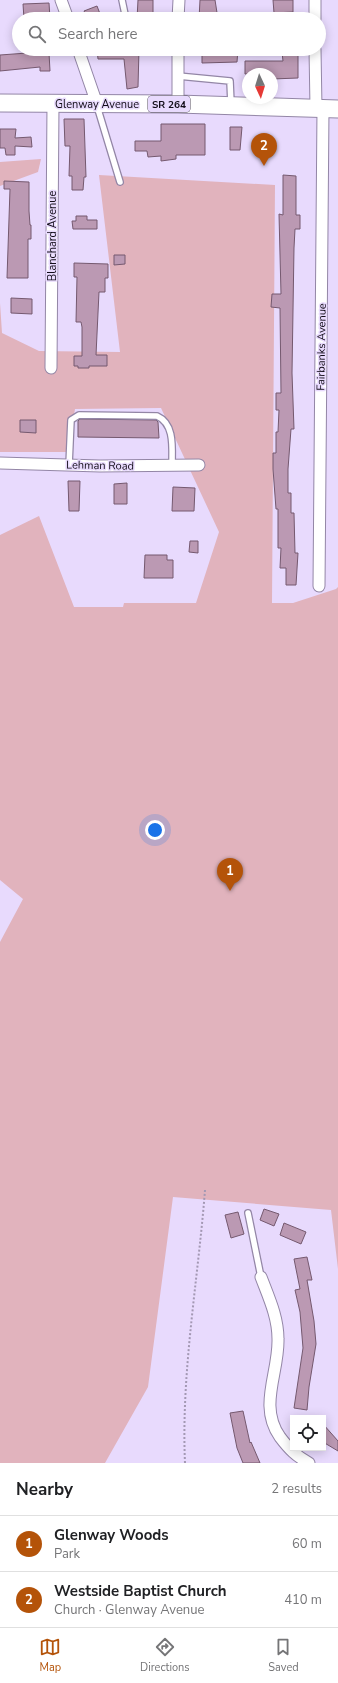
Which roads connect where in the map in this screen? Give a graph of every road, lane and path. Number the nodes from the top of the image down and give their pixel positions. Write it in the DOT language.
graph roads {
  1 [pos="61,0"];
  2 [pos="122,0"];
  3 [pos="179,0"];
  4 [pos="315,0"];
  5 [pos="65,12"];
  6 [pos="125,12"];
  7 [pos="178,12"];
  8 [pos="315,12"];
  9 [pos="80,56"];
  10 [pos="178,56"];
  11 [pos="316,56"];
  12 [pos="178,76"];
  13 [pos="0,103"];
  14 [pos="53,104"];
  15 [pos="97,104"];
  16 [pos="178,104"];
  17 [pos="231,106"];
  18 [pos="326,109"];
  19 [pos="120,182"];
  20 [pos="51,368"];
  21 [pos="0,463"];
  22 [pos="69,465"];
  23 [pos="172,465"];
  24 [pos="199,465"];
  25 [pos="319,586"];
  26 [pos="205,1190"];
  27 [pos="248,1212"];
  28 [pos="261,1277"];
  29 [pos="185,1463"];
  30 [pos="309,1463"];
  1 -- 5 [label="street"];
  2 -- 6 [label="lane"];
  3 -- 7 [label="street"];
  4 -- 8 [label="street"];
  9 -- 15 [label="street"];
  10 -- 12 [label="street"];
  11 -- 18 [label="street, Fairbanks Avenue"];
  12 -- 16 [label="street"];
  12 -- 17 [label="lane"];
  13 -- 14 [label="main road, Glenway Avenue / SR 264"];
  14 -- 15 [label="main road, Glenway Avenue / SR 264"];
  14 -- 20 [label="street, Blanchard Avenue"];
  15 -- 16 [label="main road, Glenway Avenue / SR 264"];
  15 -- 19 [label="lane"];
  16 -- 17 [label="main road, Glenway Avenue / SR 264"];
  17 -- 18 [label="main road, Glenway Avenue / SR 264"];
  18 -- 25 [label="street, Fairbanks Avenue"];
  21 -- 22 [label="street, Lehman Road"];
  22 -- 23 [label="street, Lehman Road"];
  22 -- 23 [label="lane"];
  23 -- 24 [label="street, Lehman Road"];
  26 -- 29 [label="path"];
  27 -- 28 [label="lane"];
  28 -- 30 [label="street"];
}
